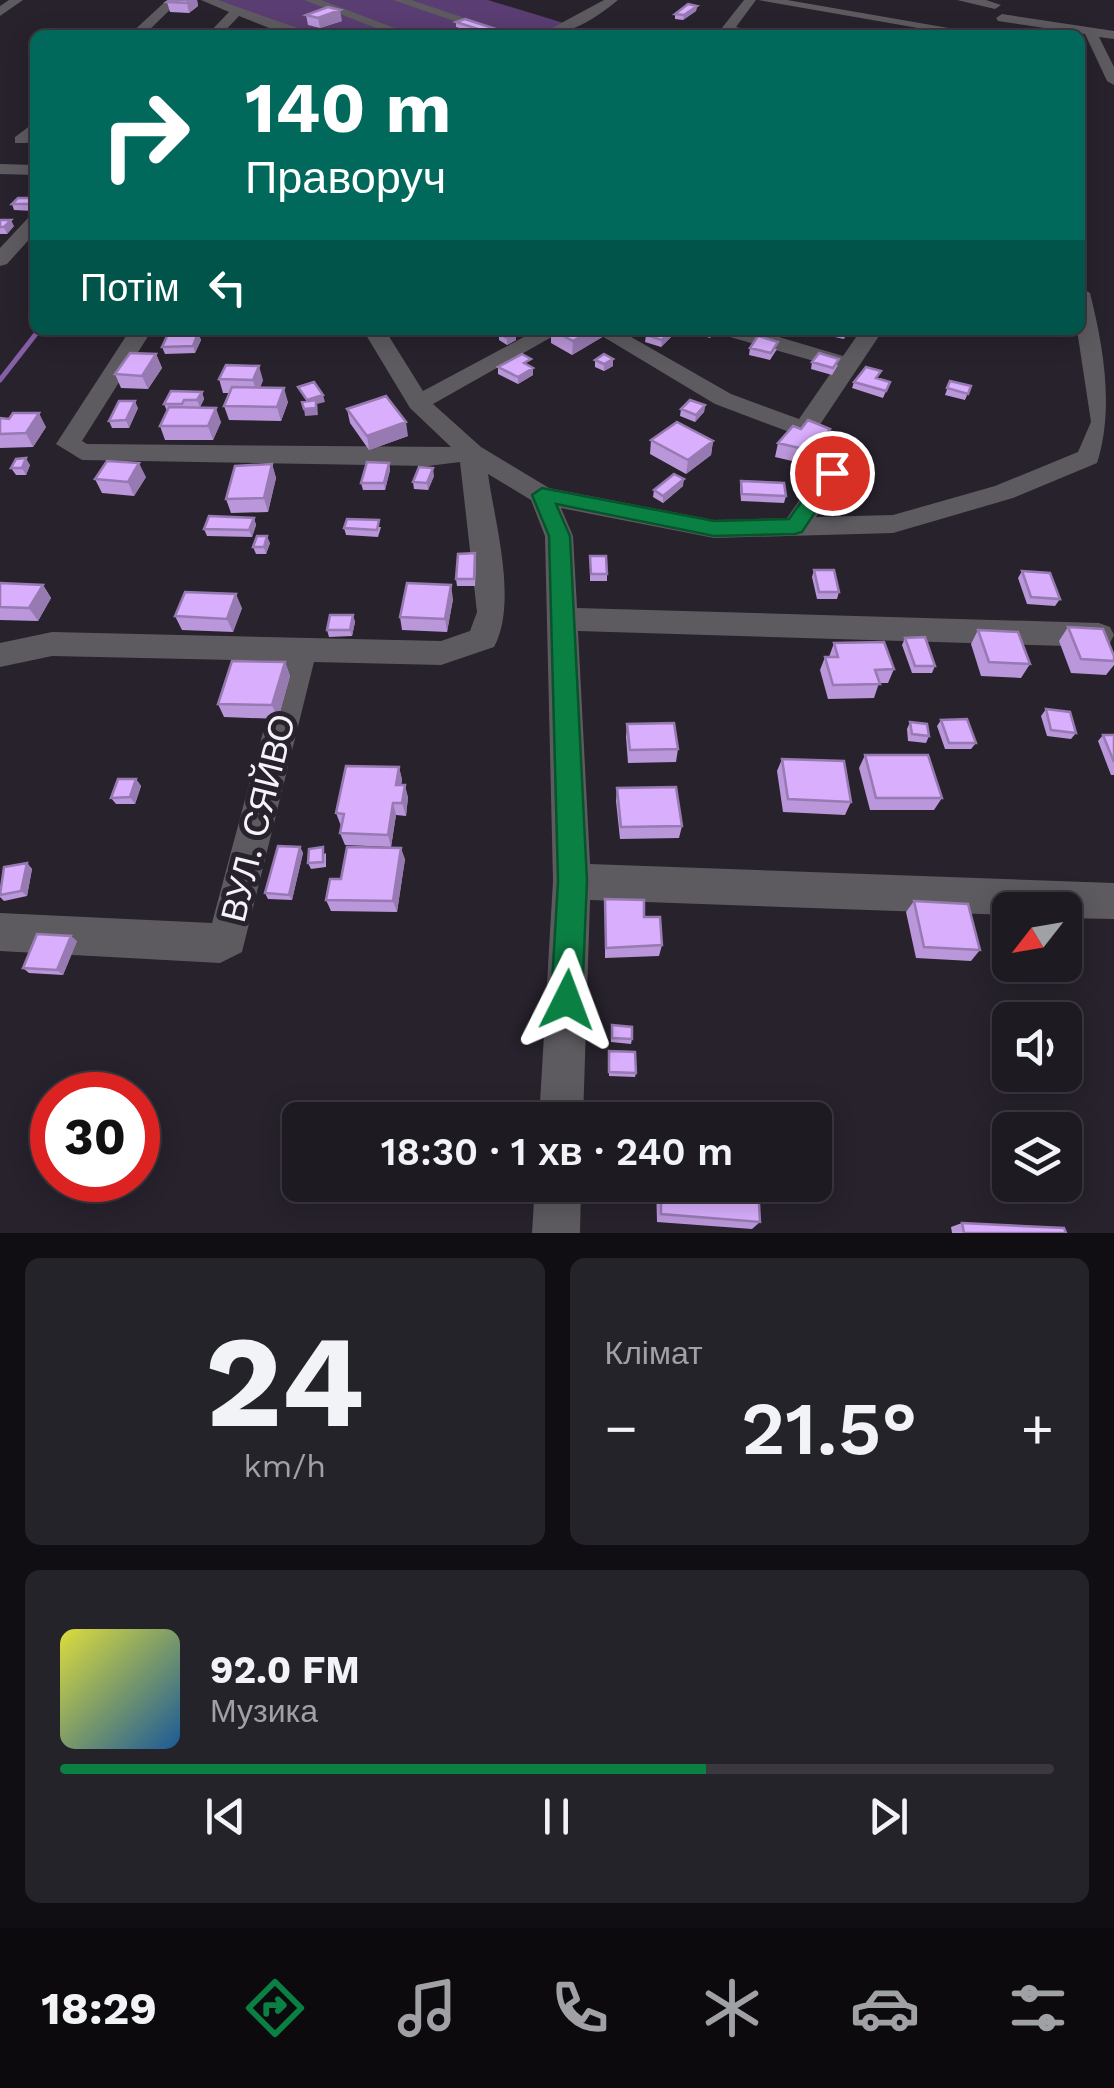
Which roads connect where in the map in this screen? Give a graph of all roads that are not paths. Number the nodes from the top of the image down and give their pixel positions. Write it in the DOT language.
graph roads {
  1 [pos="17,0"];
  2 [pos="174,0"];
  3 [pos="207,0"];
  4 [pos="310,0"];
  5 [pos="399,0"];
  6 [pos="612,0"];
  7 [pos="750,0"];
  8 [pos="764,0"];
  9 [pos="963,0"];
  10 [pos="995,2"];
  11 [pos="0,12"];
  12 [pos="236,12"];
  13 [pos="1002,18"];
  14 [pos="1114,19"];
  15 [pos="1032,24"];
  16 [pos="141,30"];
  17 [pos="219,30"];
  18 [pos="287,30"];
  19 [pos="392,30"];
  20 [pos="492,30"];
  21 [pos="558,30"];
  22 [pos="726,30"];
  23 [pos="951,30"];
  24 [pos="1008,30"];
  25 [pos="1076,30"];
  26 [pos="1085,31"];
  27 [pos="1090,32"];
  28 [pos="1114,35"];
  29 [pos="1114,81"];
  30 [pos="30,132"];
  31 [pos="21,140"];
  32 [pos="0,169"];
  33 [pos="30,170"];
  34 [pos="30,227"];
  35 [pos="0,260"];
  36 [pos="1085,315"];
  37 [pos="138,335"];
  38 [pos="377,335"];
  39 [pos="544,335"];
  40 [pos="612,335"];
  41 [pos="748,335"];
  42 [pos="869,335"];
  43 [pos="851,365"];
  44 [pos="418,403"];
  45 [pos="805,428"];
  46 [pos="472,454"];
  47 [pos="542,495"];
  48 [pos="795,526"];
  49 [pos="562,619"];
  50 [pos="1099,635"];
  51 [pos="300,650"];
  52 [pos="0,654"];
  53 [pos="572,881"];
  54 [pos="1114,901"];
  55 [pos="0,932"];
  56 [pos="562,1102"];
  57 [pos="557,1202"];
  58 [pos="556,1233"];
  1 -- 11 [label="street"];
  2 -- 16 [label="street"];
  3 -- 12 [label="street"];
  4 -- 19 [label="street"];
  5 -- 20 [label="street"];
  6 -- 21 [label="street"];
  7 -- 22 [label="street"];
  8 -- 23 [label="street"];
  9 -- 10 [label="street"];
  10 -- 13 [label="street"];
  12 -- 17 [label="street"];
  12 -- 18 [label="street"];
  13 -- 15 [label="street"];
  13 -- 24 [label="street"];
  14 -- 15 [label="street"];
  15 -- 25 [label="street"];
  26 -- 27 [label="street"];
  27 -- 28 [label="street"];
  27 -- 29 [label="street"];
  30 -- 31 [label="street"];
  32 -- 33 [label="street"];
  34 -- 35 [label="street"];
  36 -- 48 [label="street"];
  37 -- 46 [label="street"];
  38 -- 44 [label="street"];
  39 -- 44 [label="street"];
  40 -- 45 [label="street"];
  41 -- 43 [label="street"];
  42 -- 43 [label="street"];
  43 -- 45 [label="street"];
  44 -- 46 [label="street"];
  45 -- 48 [label="street"];
  46 -- 47 [label="street"];
  46 -- 51 [label="street"];
  47 -- 48 [label="street"];
  47 -- 49 [label="street"];
  49 -- 50 [label="street"];
  49 -- 53 [label="street"];
  51 -- 52 [label="street"];
  51 -- 55 [label="street, ВУЛ. СЯЙВО"];
  53 -- 54 [label="street"];
  53 -- 56 [label="street"];
  57 -- 58 [label="street"];
}
